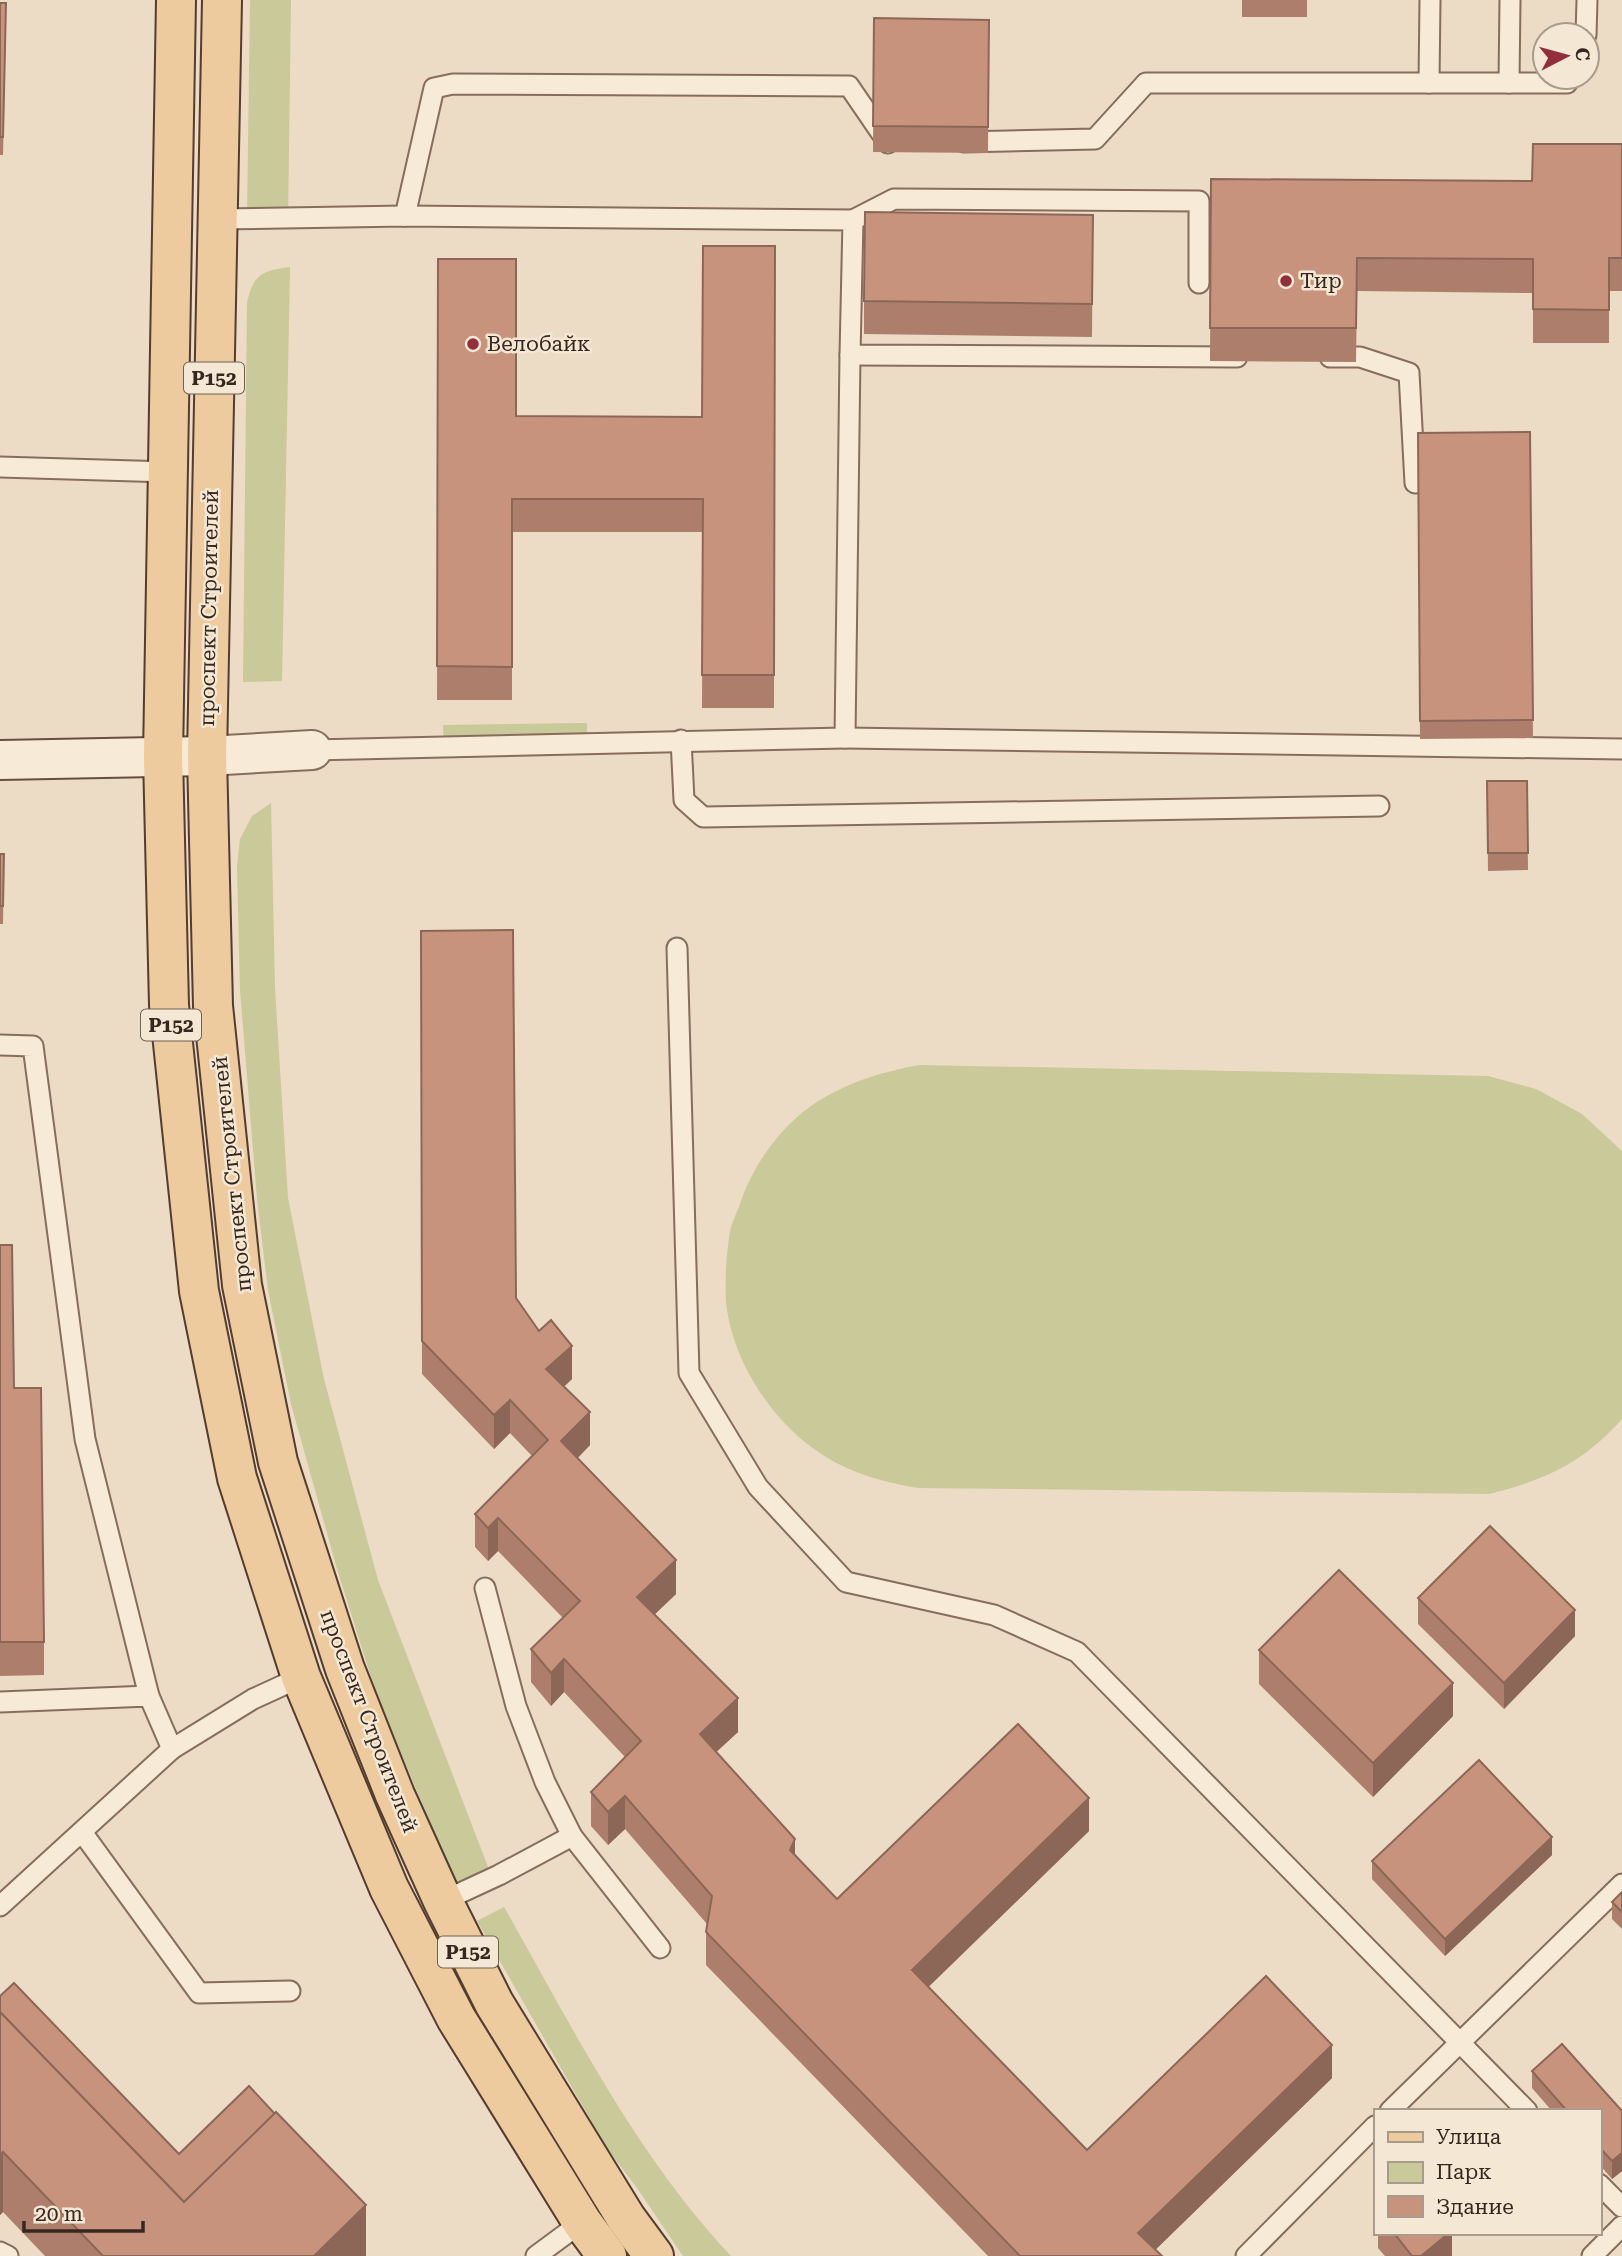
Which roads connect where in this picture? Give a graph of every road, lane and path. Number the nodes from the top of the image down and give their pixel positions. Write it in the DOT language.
graph roads {
  1 [pos="176,0"];
  2 [pos="222,0"];
  3 [pos="1430,0"];
  4 [pos="1510,0"];
  5 [pos="1587,0"];
  6 [pos="1586,21"];
  7 [pos="1429,83"];
  8 [pos="1508,83"];
  9 [pos="1531,83"];
  10 [pos="944,142"];
  11 [pos="902,143"];
  12 [pos="404,215"];
  13 [pos="217,219"];
  14 [pos="853,220"];
  15 [pos="1199,283"];
  16 [pos="850,355"];
  17 [pos="1250,357"];
  18 [pos="1305,357"];
  19 [pos="0,467"];
  20 [pos="169,471"];
  21 [pos="1415,483"];
  22 [pos="845,738"];
  23 [pos="681,740"];
  24 [pos="1622,749"];
  25 [pos="312,750"];
  26 [pos="207,756"];
  27 [pos="163,757"];
  28 [pos="0,760"];
  29 [pos="1379,806"];
  30 [pos="677,948"];
  31 [pos="0,1045"];
  32 [pos="485,1588"];
  33 [pos="300,1677"];
  34 [pos="149,1696"];
  35 [pos="0,1702"];
  36 [pos="172,1749"];
  37 [pos="82,1832"];
  38 [pos="572,1836"];
  39 [pos="1622,1884"];
  40 [pos="443,1901"];
  41 [pos="0,1906"];
  42 [pos="660,1948"];
  43 [pos="290,1991"];
  44 [pos="1458,2042"];
  45 [pos="1392,2109"];
  46 [pos="1525,2109"];
  47 [pos="1374,2127"];
  48 [pos="1601,2186"];
  49 [pos="1622,2207"];
  50 [pos="582,2222"];
  51 [pos="1622,2226"];
  52 [pos="0,2252"];
  53 [pos="1253,2254"];
  54 [pos="8,2256"];
  55 [pos="536,2256"];
  56 [pos="607,2256"];
  57 [pos="654,2256"];
  58 [pos="1592,2256"];
  1 -- 20 [label="main road, проспект Строителей / Р152"];
  2 -- 13 [label="main road, проспект Строителей / Р152"];
  3 -- 7 [label="lane"];
  4 -- 8 [label="lane"];
  5 -- 6 [label="lane"];
  7 -- 8 [label="lane"];
  7 -- 10 [label="lane"];
  8 -- 9 [label="lane"];
  11 -- 12 [label="lane"];
  12 -- 13 [label="lane"];
  12 -- 14 [label="lane"];
  13 -- 26 [label="main road, проспект Строителей / Р152"];
  14 -- 15 [label="lane"];
  14 -- 16 [label="lane"];
  16 -- 17 [label="lane"];
  16 -- 22 [label="lane"];
  18 -- 21 [label="lane"];
  19 -- 20 [label="lane"];
  20 -- 27 [label="main road, проспект Строителей / Р152"];
  22 -- 23 [label="lane"];
  22 -- 24 [label="lane"];
  23 -- 25 [label="lane"];
  23 -- 29 [label="lane"];
  25 -- 26 [label="street"];
  26 -- 27 [label="street"];
  26 -- 40 [label="main road, проспект Строителей / Р152"];
  27 -- 28 [label="street"];
  27 -- 33 [label="main road, проспект Строителей / Р152"];
  30 -- 44 [label="lane"];
  31 -- 34 [label="lane"];
  32 -- 38 [label="lane"];
  33 -- 36 [label="lane"];
  33 -- 50 [label="main road, проспект Строителей / Р152"];
  34 -- 35 [label="lane"];
  34 -- 36 [label="lane"];
  36 -- 37 [label="lane"];
  37 -- 41 [label="lane"];
  37 -- 43 [label="lane"];
  38 -- 40 [label="lane"];
  38 -- 42 [label="lane"];
  39 -- 44 [label="lane"];
  40 -- 57 [label="main road, проспект Строителей / Р152"];
  44 -- 45 [label="lane"];
  44 -- 46 [label="lane"];
  47 -- 53 [label="lane"];
  48 -- 49 [label="lane"];
  50 -- 55 [label="lane"];
  50 -- 56 [label="main road, проспект Строителей / Р152"];
  51 -- 58 [label="lane"];
  52 -- 54 [label="lane"];
}
